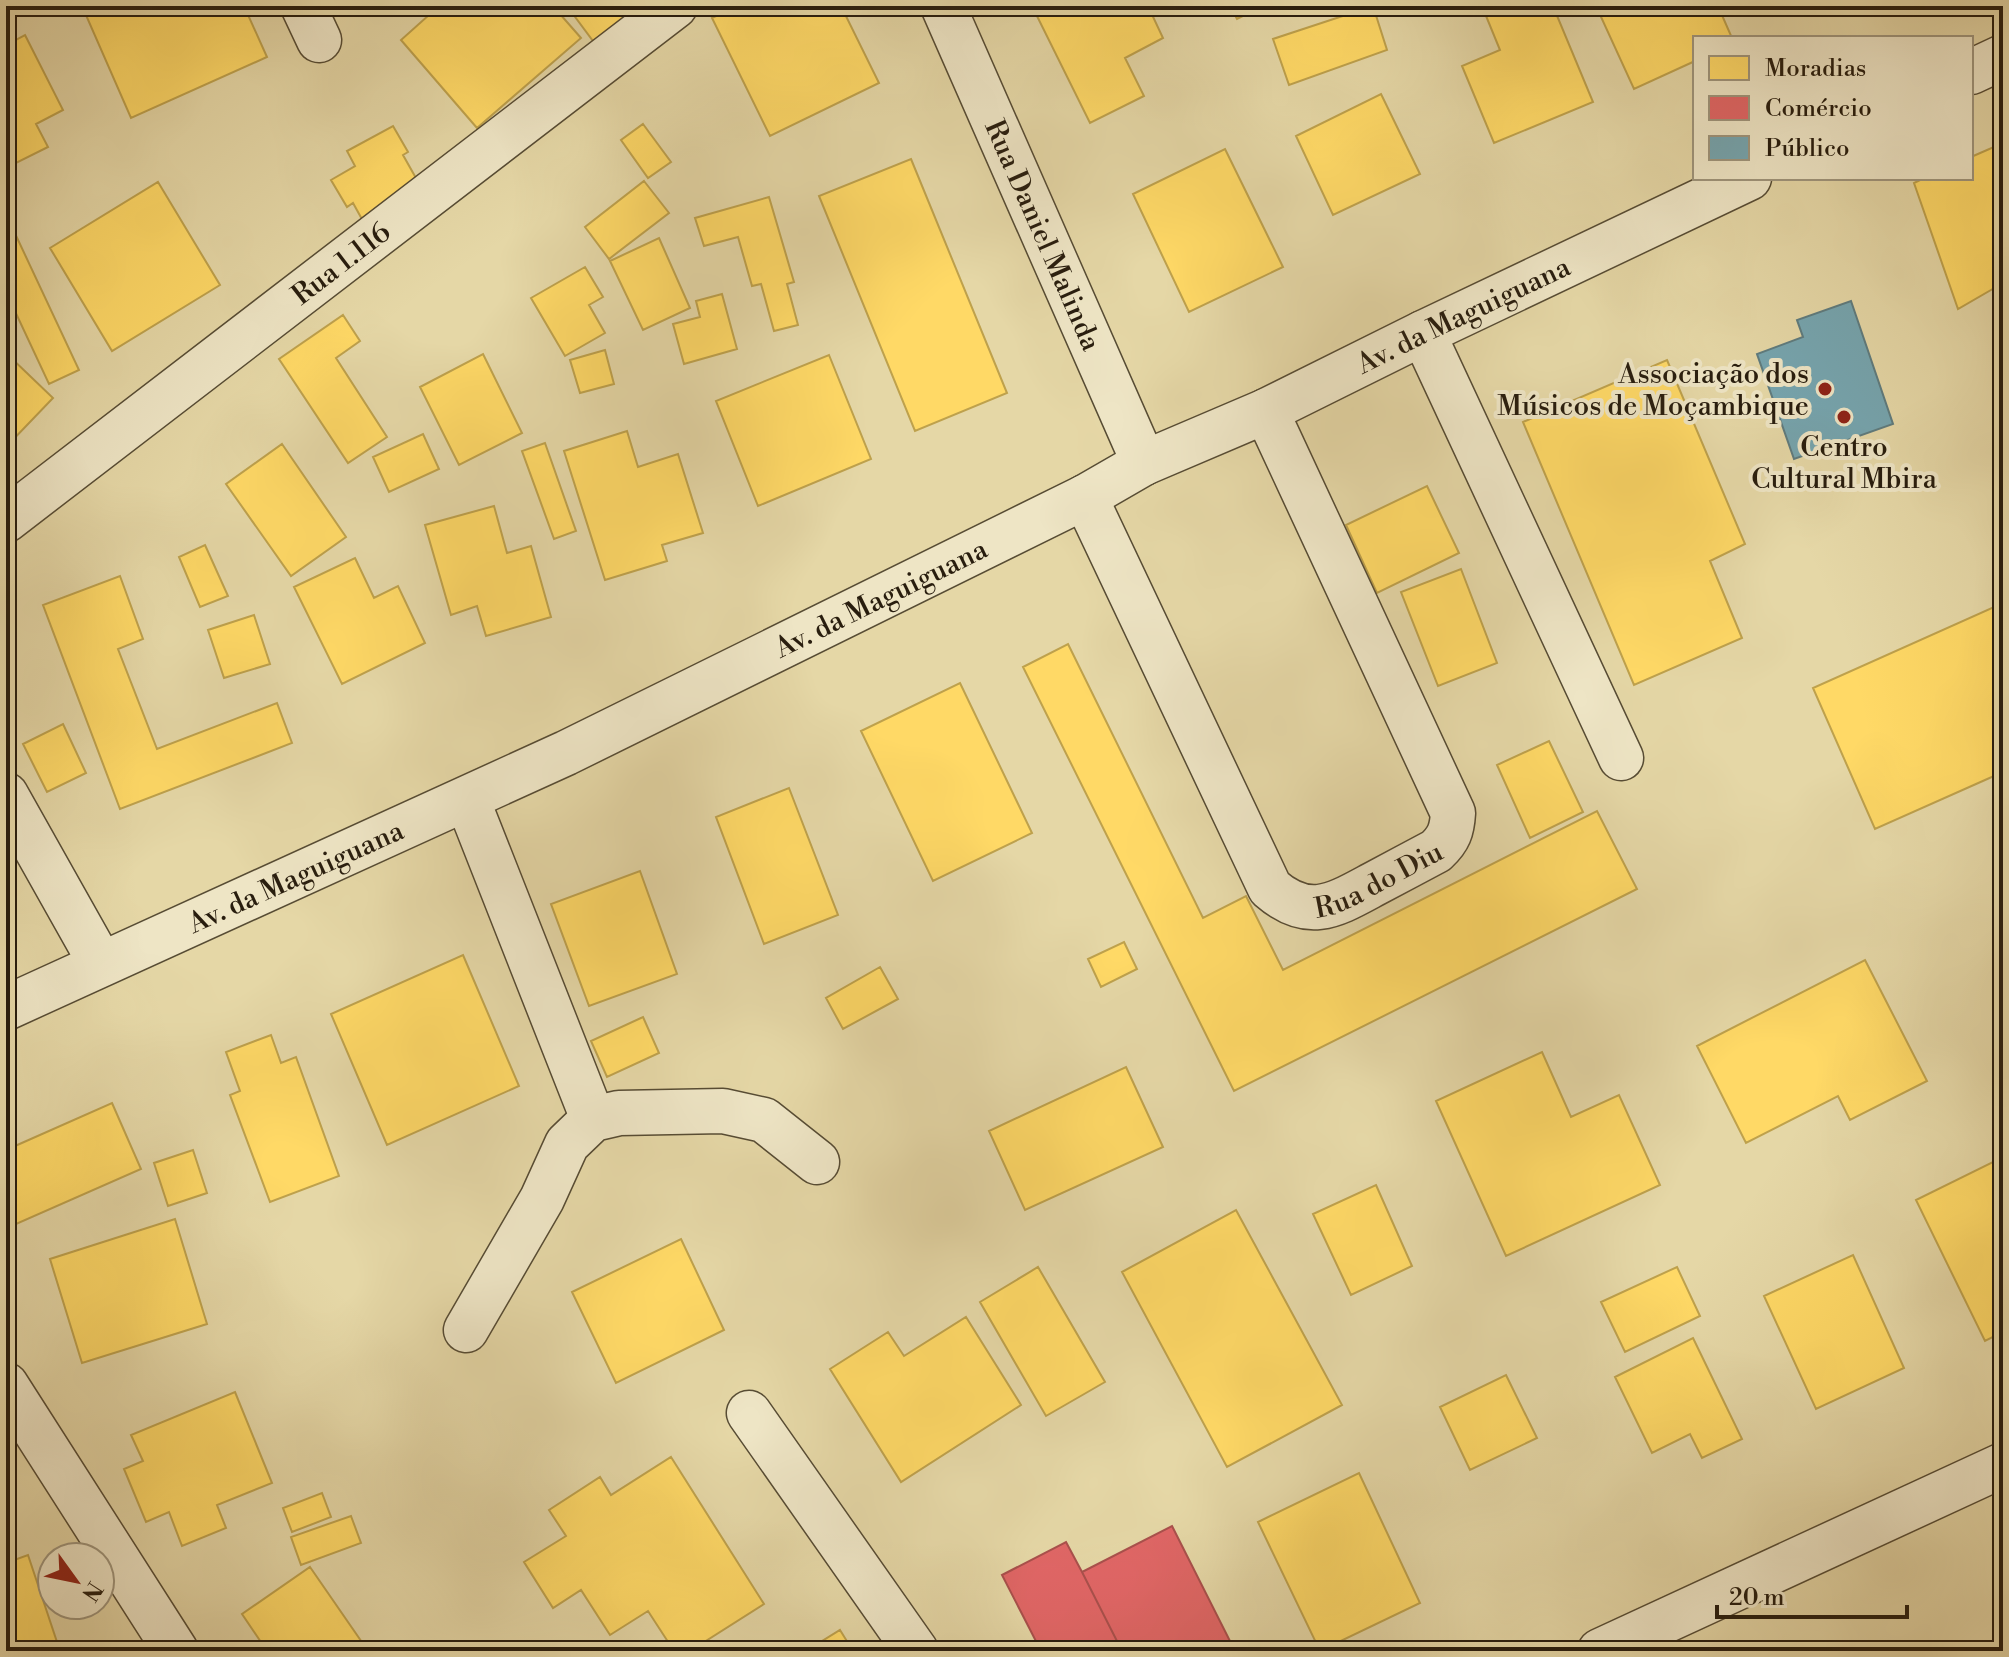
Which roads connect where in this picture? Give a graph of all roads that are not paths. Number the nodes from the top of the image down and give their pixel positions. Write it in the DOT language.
graph roads {
  1 [pos="675,6"];
  2 [pos="943,6"];
  3 [pos="2003,57"];
  4 [pos="1973,71"];
  5 [pos="1745,180"];
  6 [pos="1423,333"];
  7 [pos="1266,411"];
  8 [pos="1144,463"];
  9 [pos="1085,497"];
  10 [pos="6,520"];
  11 [pos="1621,758"];
  12 [pos="6,795"];
  13 [pos="467,799"];
  14 [pos="101,964"];
  15 [pos="6,1008"];
  16 [pos="593,1119"];
  17 [pos="817,1162"];
  18 [pos="466,1330"];
  19 [pos="6,1385"];
  20 [pos="749,1413"];
  21 [pos="2003,1465"];
  22 [pos="176,1651"];
  23 [pos="916,1651"];
  24 [pos="1600,1651"];
  1 -- 10 [label="street, Rua 1.116"];
  2 -- 8 [label="street, Rua Daniel Malinda"];
  3 -- 4 [label="street"];
  5 -- 6 [label="street, Av. da Maguiguana"];
  6 -- 7 [label="street, Av. da Maguiguana"];
  6 -- 11 [label="street"];
  7 -- 8 [label="street, Av. da Maguiguana"];
  7 -- 9 [label="street, Rua do Diu"];
  8 -- 9 [label="street, Av. da Maguiguana"];
  9 -- 13 [label="street, Av. da Maguiguana"];
  12 -- 14 [label="street"];
  13 -- 14 [label="street, Av. da Maguiguana"];
  13 -- 16 [label="street"];
  14 -- 15 [label="street, Av. da Maguiguana"];
  16 -- 17 [label="street"];
  16 -- 18 [label="street"];
  19 -- 22 [label="street"];
  20 -- 23 [label="street"];
  21 -- 24 [label="street"];
}
